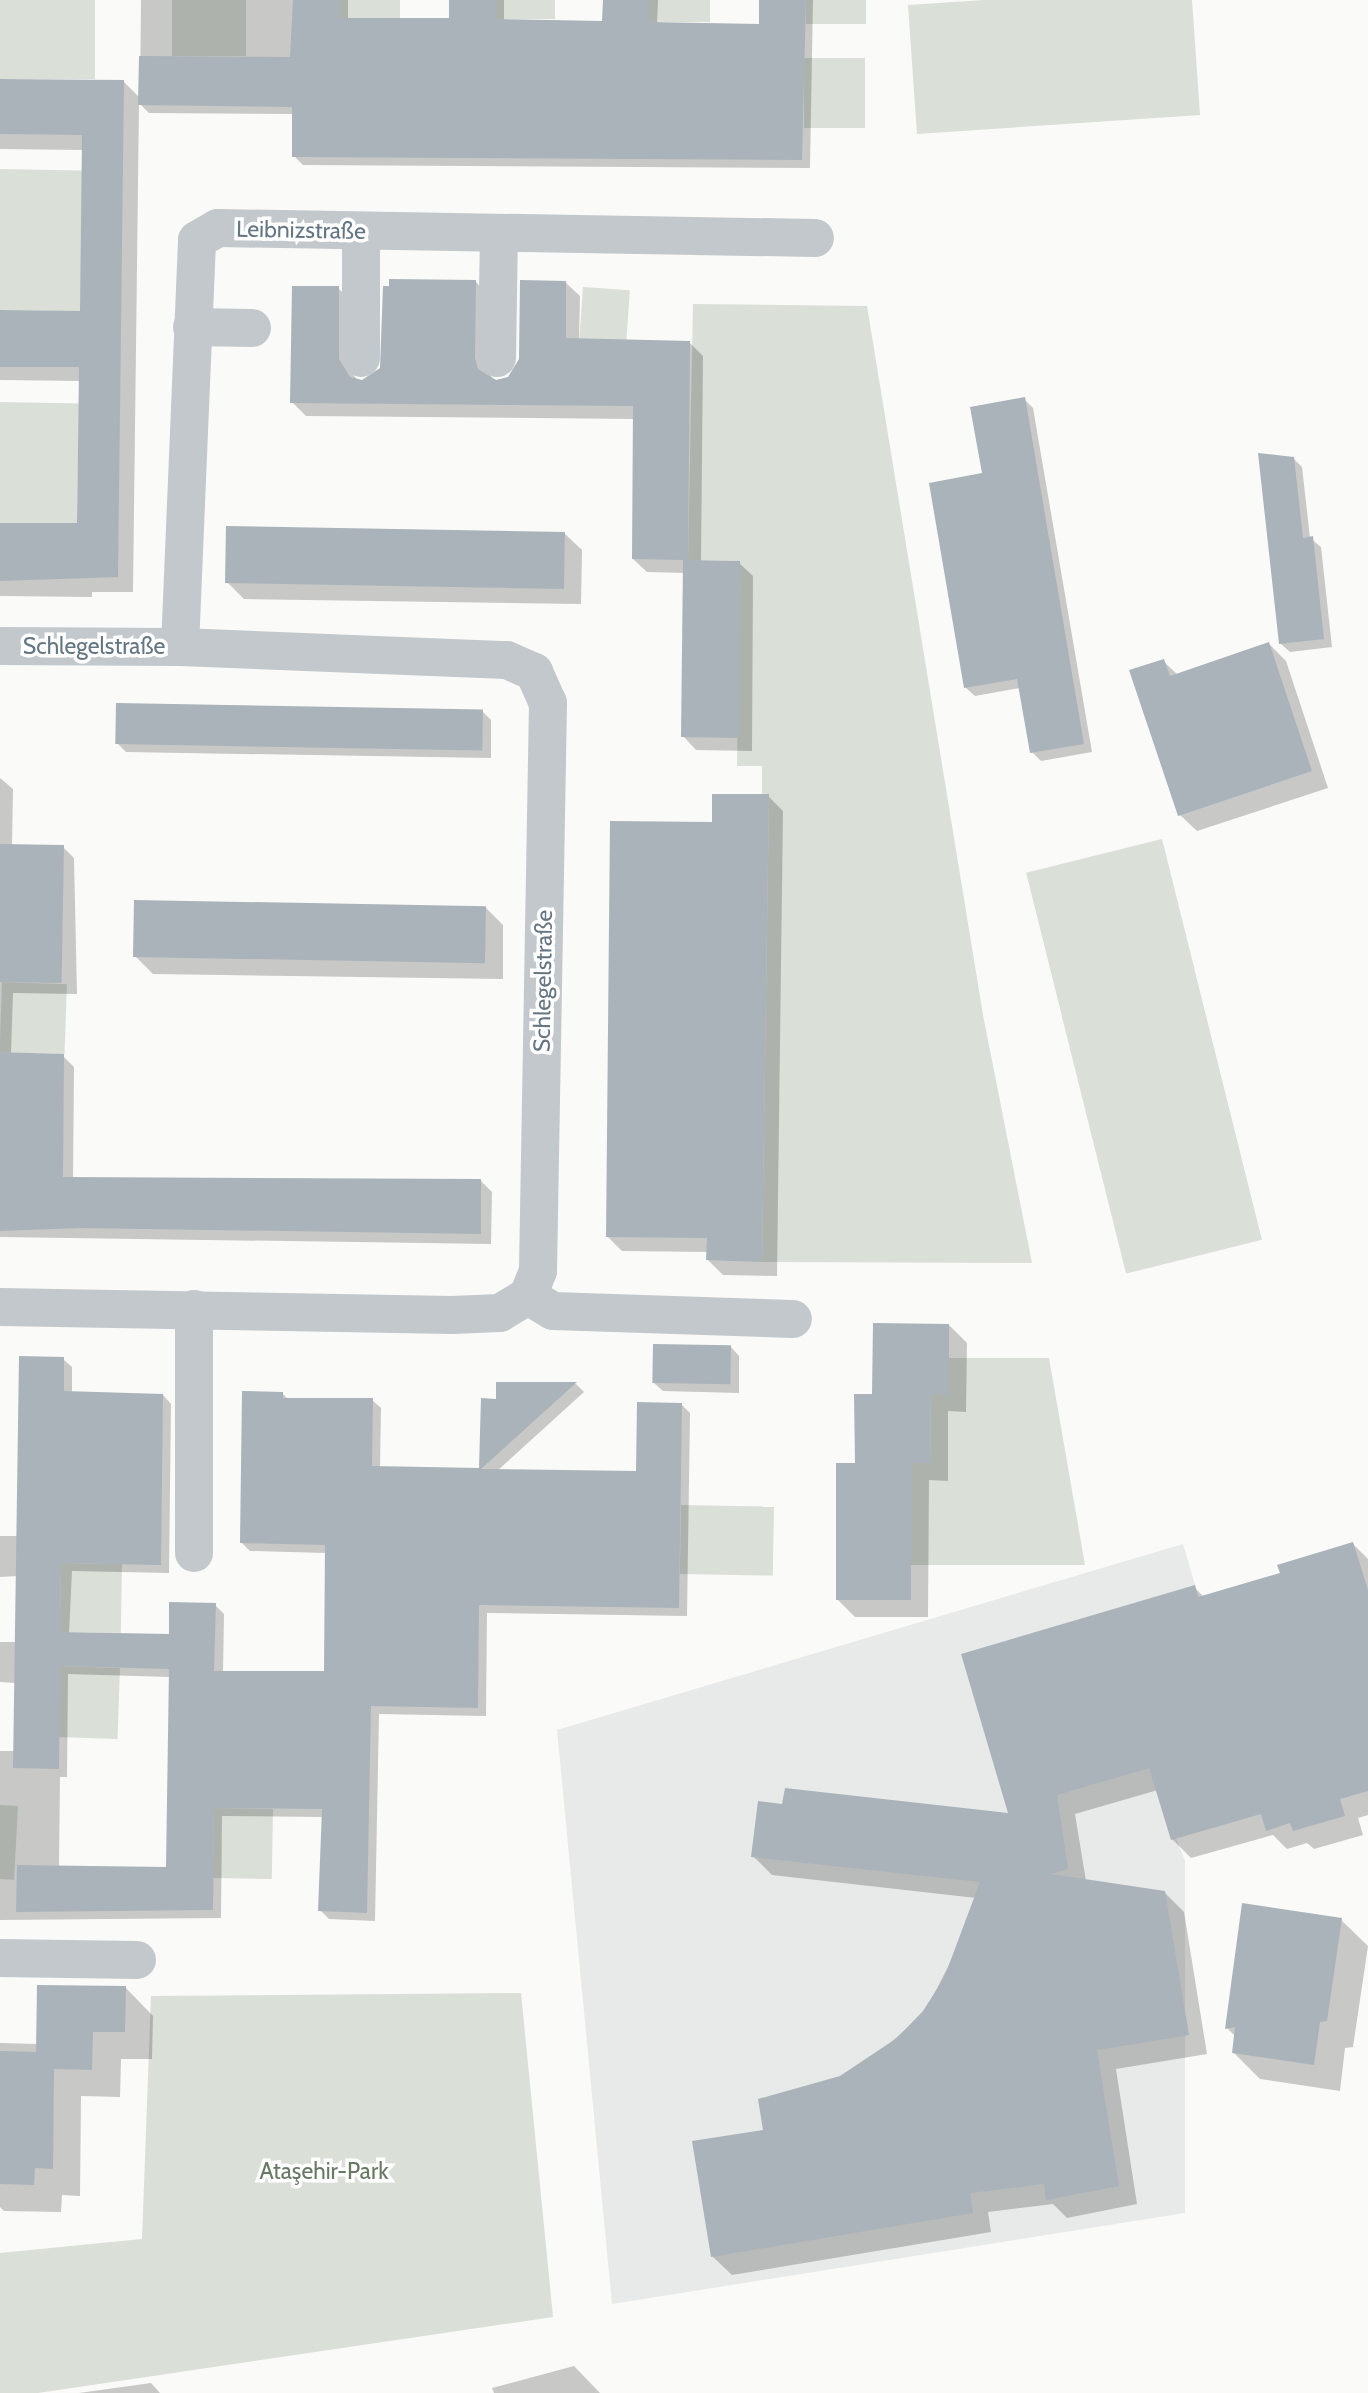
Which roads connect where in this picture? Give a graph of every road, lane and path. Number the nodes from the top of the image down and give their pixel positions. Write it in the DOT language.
graph roads {
  1 [pos="361,231"];
  2 [pos="499,234"];
  3 [pos="815,238"];
  4 [pos="192,327"];
  5 [pos="252,328"];
  6 [pos="360,358"];
  7 [pos="497,358"];
  8 [pos="0,646"];
  9 [pos="180,647"];
  10 [pos="528,1296"];
  11 [pos="0,1307"];
  12 [pos="194,1309"];
  13 [pos="793,1319"];
  14 [pos="194,1553"];
  15 [pos="0,1958"];
  16 [pos="137,1960"];
  1 -- 2 [label="street, Leibnizstraße"];
  1 -- 4 [label="street, Leibnizstraße"];
  1 -- 6 [label="street"];
  2 -- 3 [label="street, Leibnizstraße"];
  2 -- 7 [label="street"];
  4 -- 5 [label="street"];
  4 -- 9 [label="street, Leibnizstraße"];
  8 -- 9 [label="street, Schlegelstraße"];
  9 -- 10 [label="street, Schlegelstraße"];
  10 -- 12 [label="street"];
  10 -- 13 [label="street"];
  11 -- 12 [label="street"];
  12 -- 14 [label="street"];
  15 -- 16 [label="street"];
}
